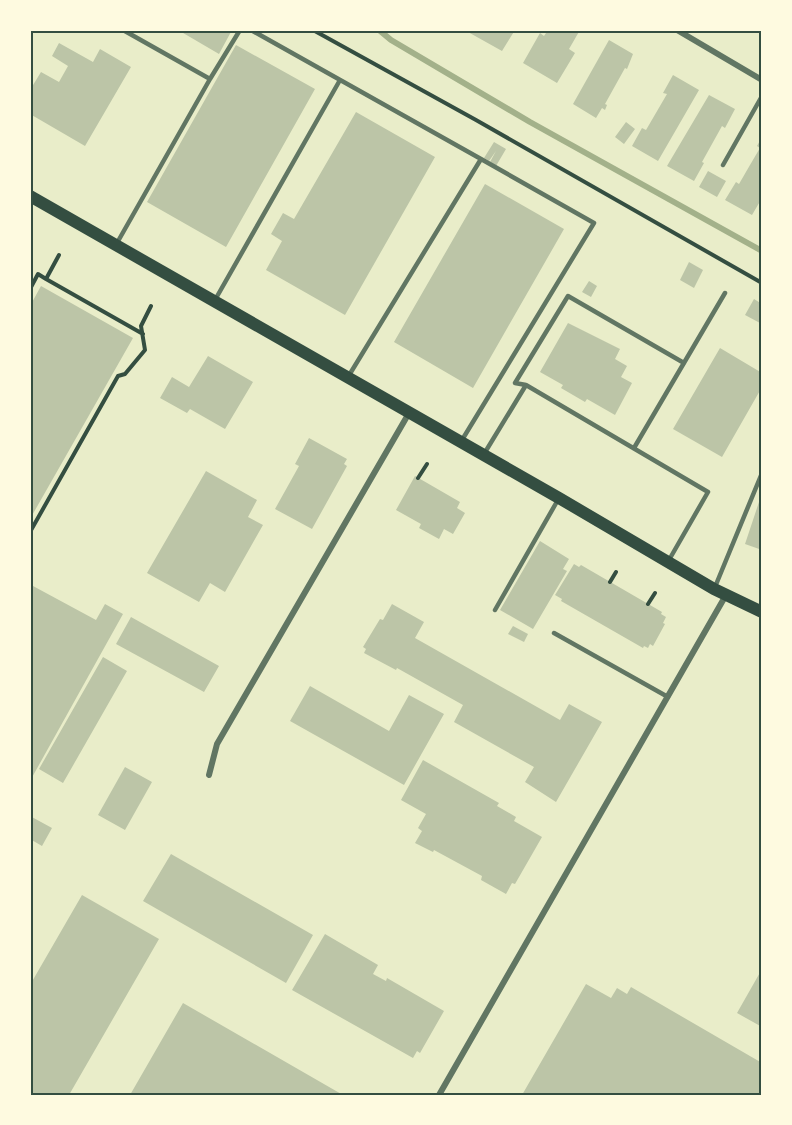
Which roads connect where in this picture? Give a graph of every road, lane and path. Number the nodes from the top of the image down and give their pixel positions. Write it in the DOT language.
graph roads {
  1 [pos="123,30"];
  2 [pos="240,30"];
  3 [pos="251,30"];
  4 [pos="313,30"];
  5 [pos="677,30"];
  6 [pos="210,79"];
  7 [pos="340,80"];
  8 [pos="762,80"];
  9 [pos="762,96"];
  10 [pos="481,159"];
  11 [pos="723,165"];
  12 [pos="30,196"];
  13 [pos="116,245"];
  14 [pos="59,255"];
  15 [pos="46,279"];
  16 [pos="762,283"];
  17 [pos="30,289"];
  18 [pos="724,293"];
  19 [pos="215,300"];
  20 [pos="151,306"];
  21 [pos="143,334"];
  22 [pos="684,363"];
  23 [pos="348,378"];
  24 [pos="526,385"];
  25 [pos="409,413"];
  26 [pos="461,442"];
  27 [pos="634,448"];
  28 [pos="483,455"];
  29 [pos="427,464"];
  30 [pos="762,473"];
  31 [pos="418,478"];
  32 [pos="559,498"];
  33 [pos="30,532"];
  34 [pos="668,562"];
  35 [pos="616,572"];
  36 [pos="610,582"];
  37 [pos="714,589"];
  38 [pos="655,593"];
  39 [pos="726,595"];
  40 [pos="648,604"];
  41 [pos="495,610"];
  42 [pos="762,612"];
  43 [pos="554,633"];
  44 [pos="668,697"];
  45 [pos="209,775"];
  46 [pos="439,1095"];
  1 -- 6 [label="lane"];
  2 -- 6 [label="lane"];
  3 -- 7 [label="lane"];
  4 -- 16 [label="path"];
  5 -- 8 [label="street"];
  6 -- 13 [label="lane"];
  7 -- 10 [label="lane"];
  7 -- 19 [label="lane"];
  9 -- 11 [label="lane"];
  10 -- 23 [label="lane"];
  10 -- 26 [label="lane"];
  12 -- 13 [label="main road"];
  13 -- 19 [label="main road"];
  14 -- 15 [label="path"];
  15 -- 17 [label="path"];
  15 -- 21 [label="path"];
  18 -- 22 [label="lane"];
  19 -- 23 [label="main road"];
  20 -- 21 [label="path"];
  21 -- 33 [label="path"];
  22 -- 24 [label="lane"];
  22 -- 27 [label="lane"];
  23 -- 25 [label="main road"];
  24 -- 27 [label="lane"];
  24 -- 28 [label="lane"];
  25 -- 26 [label="main road"];
  25 -- 45 [label="street"];
  26 -- 28 [label="main road"];
  27 -- 34 [label="lane"];
  28 -- 32 [label="main road"];
  29 -- 31 [label="path"];
  30 -- 37 [label="lane"];
  32 -- 34 [label="main road"];
  32 -- 41 [label="lane"];
  34 -- 37 [label="main road"];
  35 -- 36 [label="path"];
  37 -- 39 [label="main road"];
  38 -- 40 [label="path"];
  39 -- 42 [label="main road"];
  39 -- 44 [label="street"];
  43 -- 44 [label="lane"];
  44 -- 46 [label="street"];
}
